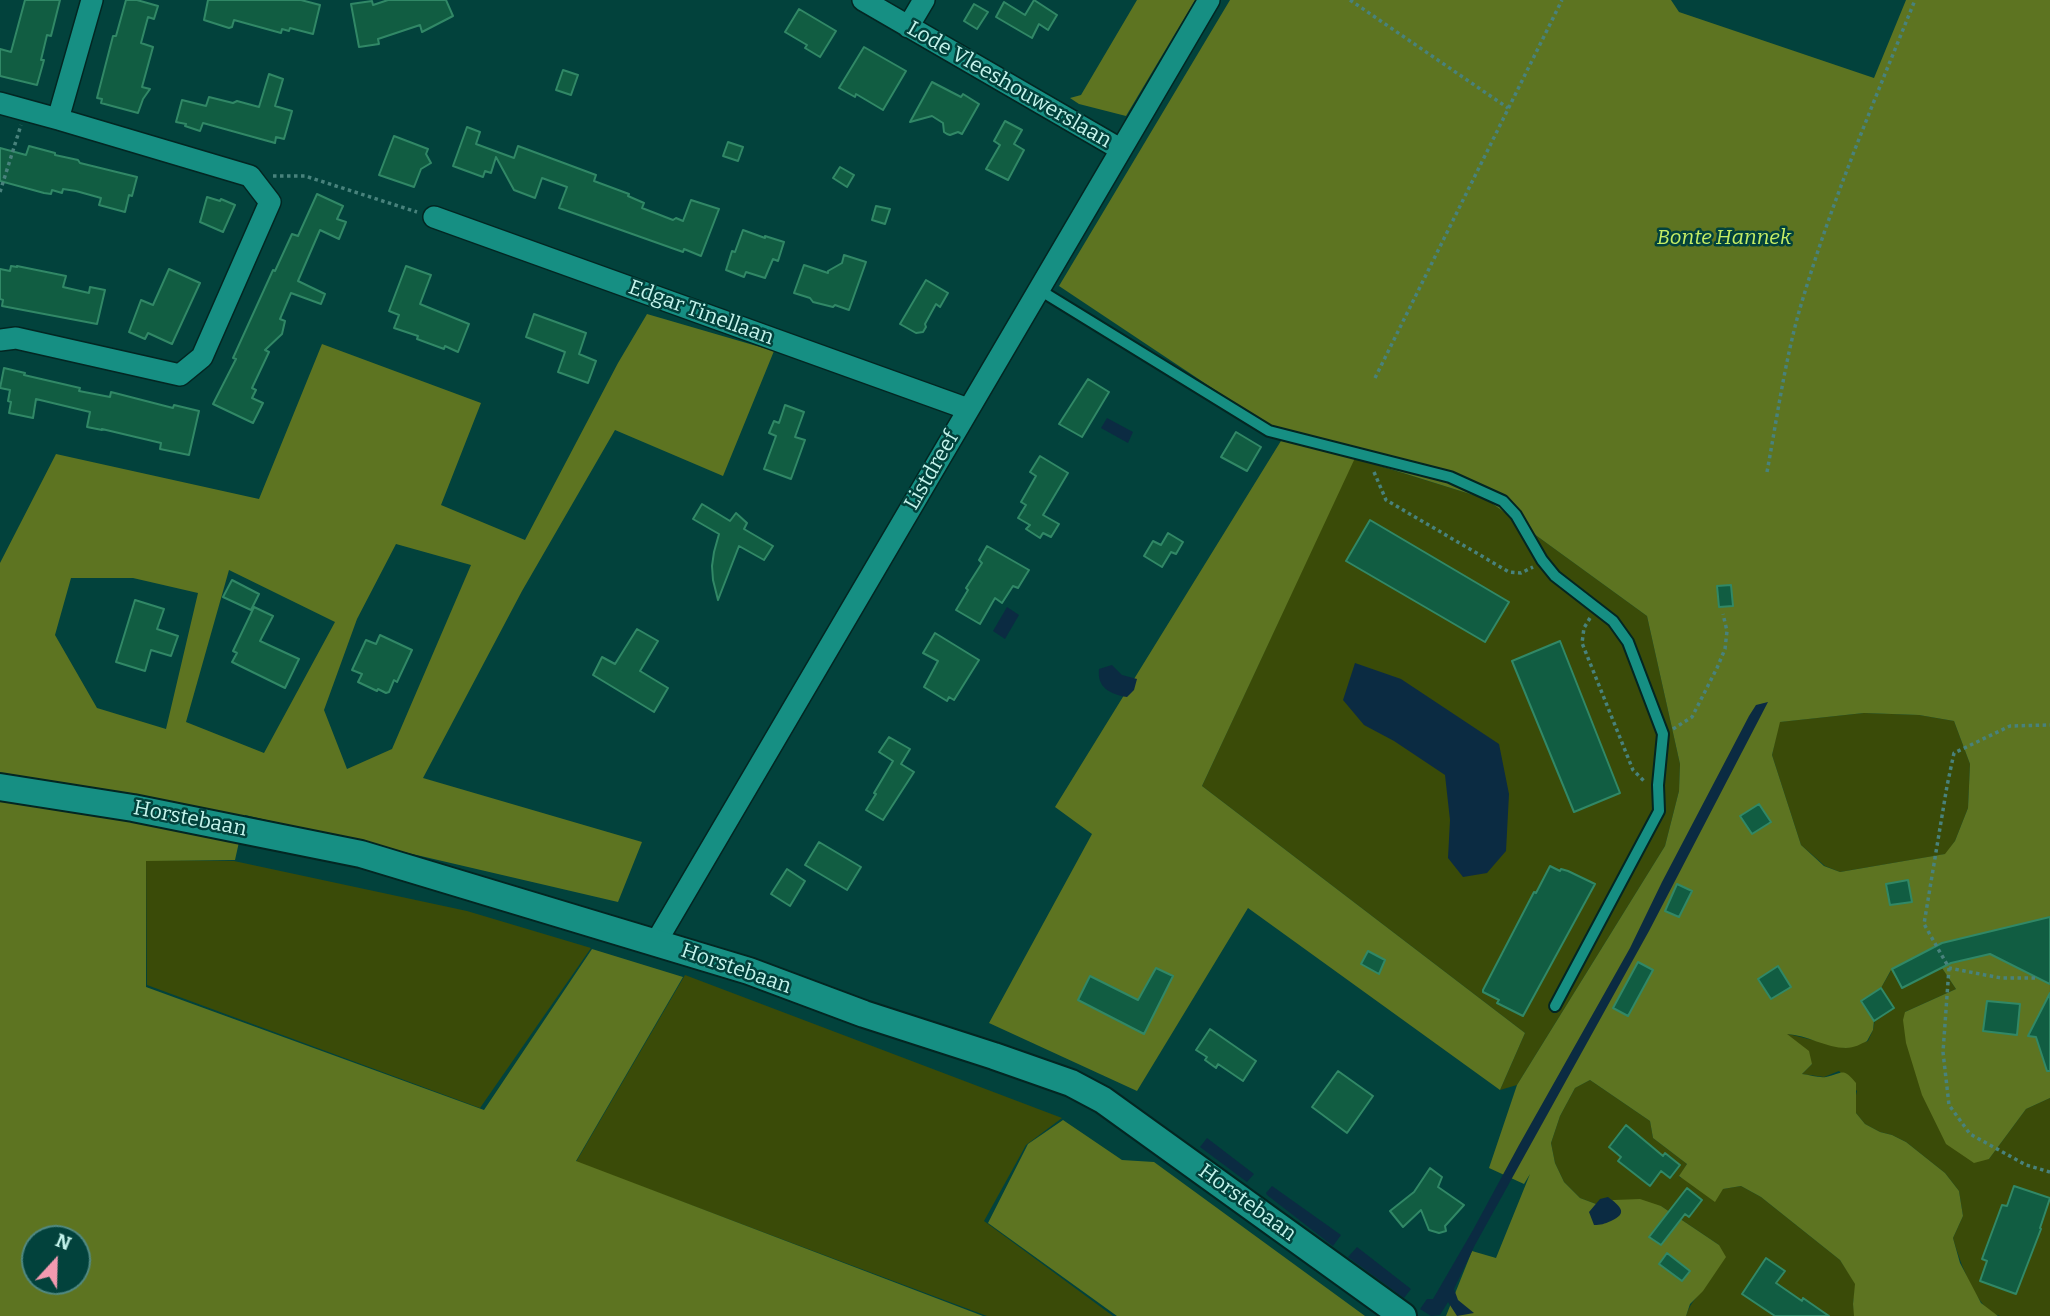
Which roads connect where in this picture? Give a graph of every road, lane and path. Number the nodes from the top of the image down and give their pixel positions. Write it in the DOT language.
graph roads {
  1 [pos="92,0"];
  2 [pos="863,0"];
  3 [pos="924,0"];
  4 [pos="1209,0"];
  5 [pos="1350,0"];
  6 [pos="1562,0"];
  7 [pos="1915,0"];
  8 [pos="908,27"];
  9 [pos="0,103"];
  10 [pos="1508,108"];
  11 [pos="25,110"];
  12 [pos="58,119"];
  13 [pos="1120,149"];
  14 [pos="250,176"];
  15 [pos="0,192"];
  16 [pos="434,217"];
  17 [pos="1038,289"];
  18 [pos="0,340"];
  19 [pos="1375,378"];
  20 [pos="968,409"];
  21 [pos="1368,457"];
  22 [pos="1767,472"];
  23 [pos="1544,563"];
  24 [pos="1598,608"];
  25 [pos="1723,614"];
  26 [pos="2050,725"];
  27 [pos="1663,734"];
  28 [pos="1658,785"];
  29 [pos="0,787"];
  30 [pos="656,942"];
  31 [pos="1949,968"];
  32 [pos="2035,978"];
  33 [pos="1555,1006"];
  34 [pos="2050,1172"];
  35 [pos="1403,1316"];
  1 -- 12 [label="street"];
  2 -- 8 [label="street, Lode Vleeshouwerslaan"];
  3 -- 8 [label="street"];
  4 -- 13 [label="street, Listdreef"];
  5 -- 10 [label="path"];
  6 -- 10 [label="path"];
  7 -- 22 [label="path"];
  8 -- 13 [label="street, Lode Vleeshouwerslaan"];
  9 -- 11 [label="street"];
  10 -- 19 [label="path"];
  11 -- 12 [label="street"];
  11 -- 15 [label="path"];
  12 -- 14 [label="street"];
  13 -- 17 [label="street, Listdreef"];
  14 -- 16 [label="path"];
  14 -- 18 [label="street"];
  16 -- 20 [label="street, Edgar Tinellaan"];
  17 -- 20 [label="street, Listdreef"];
  17 -- 21 [label="lane"];
  20 -- 30 [label="street, Listdreef"];
  21 -- 23 [label="lane"];
  21 -- 23 [label="path"];
  23 -- 24 [label="lane"];
  24 -- 27 [label="lane"];
  24 -- 28 [label="path"];
  25 -- 27 [label="path"];
  26 -- 31 [label="path"];
  27 -- 28 [label="lane"];
  28 -- 33 [label="lane"];
  29 -- 30 [label="street, Horstebaan"];
  30 -- 35 [label="street, Horstebaan"];
  31 -- 32 [label="path"];
  31 -- 34 [label="path"];
}
